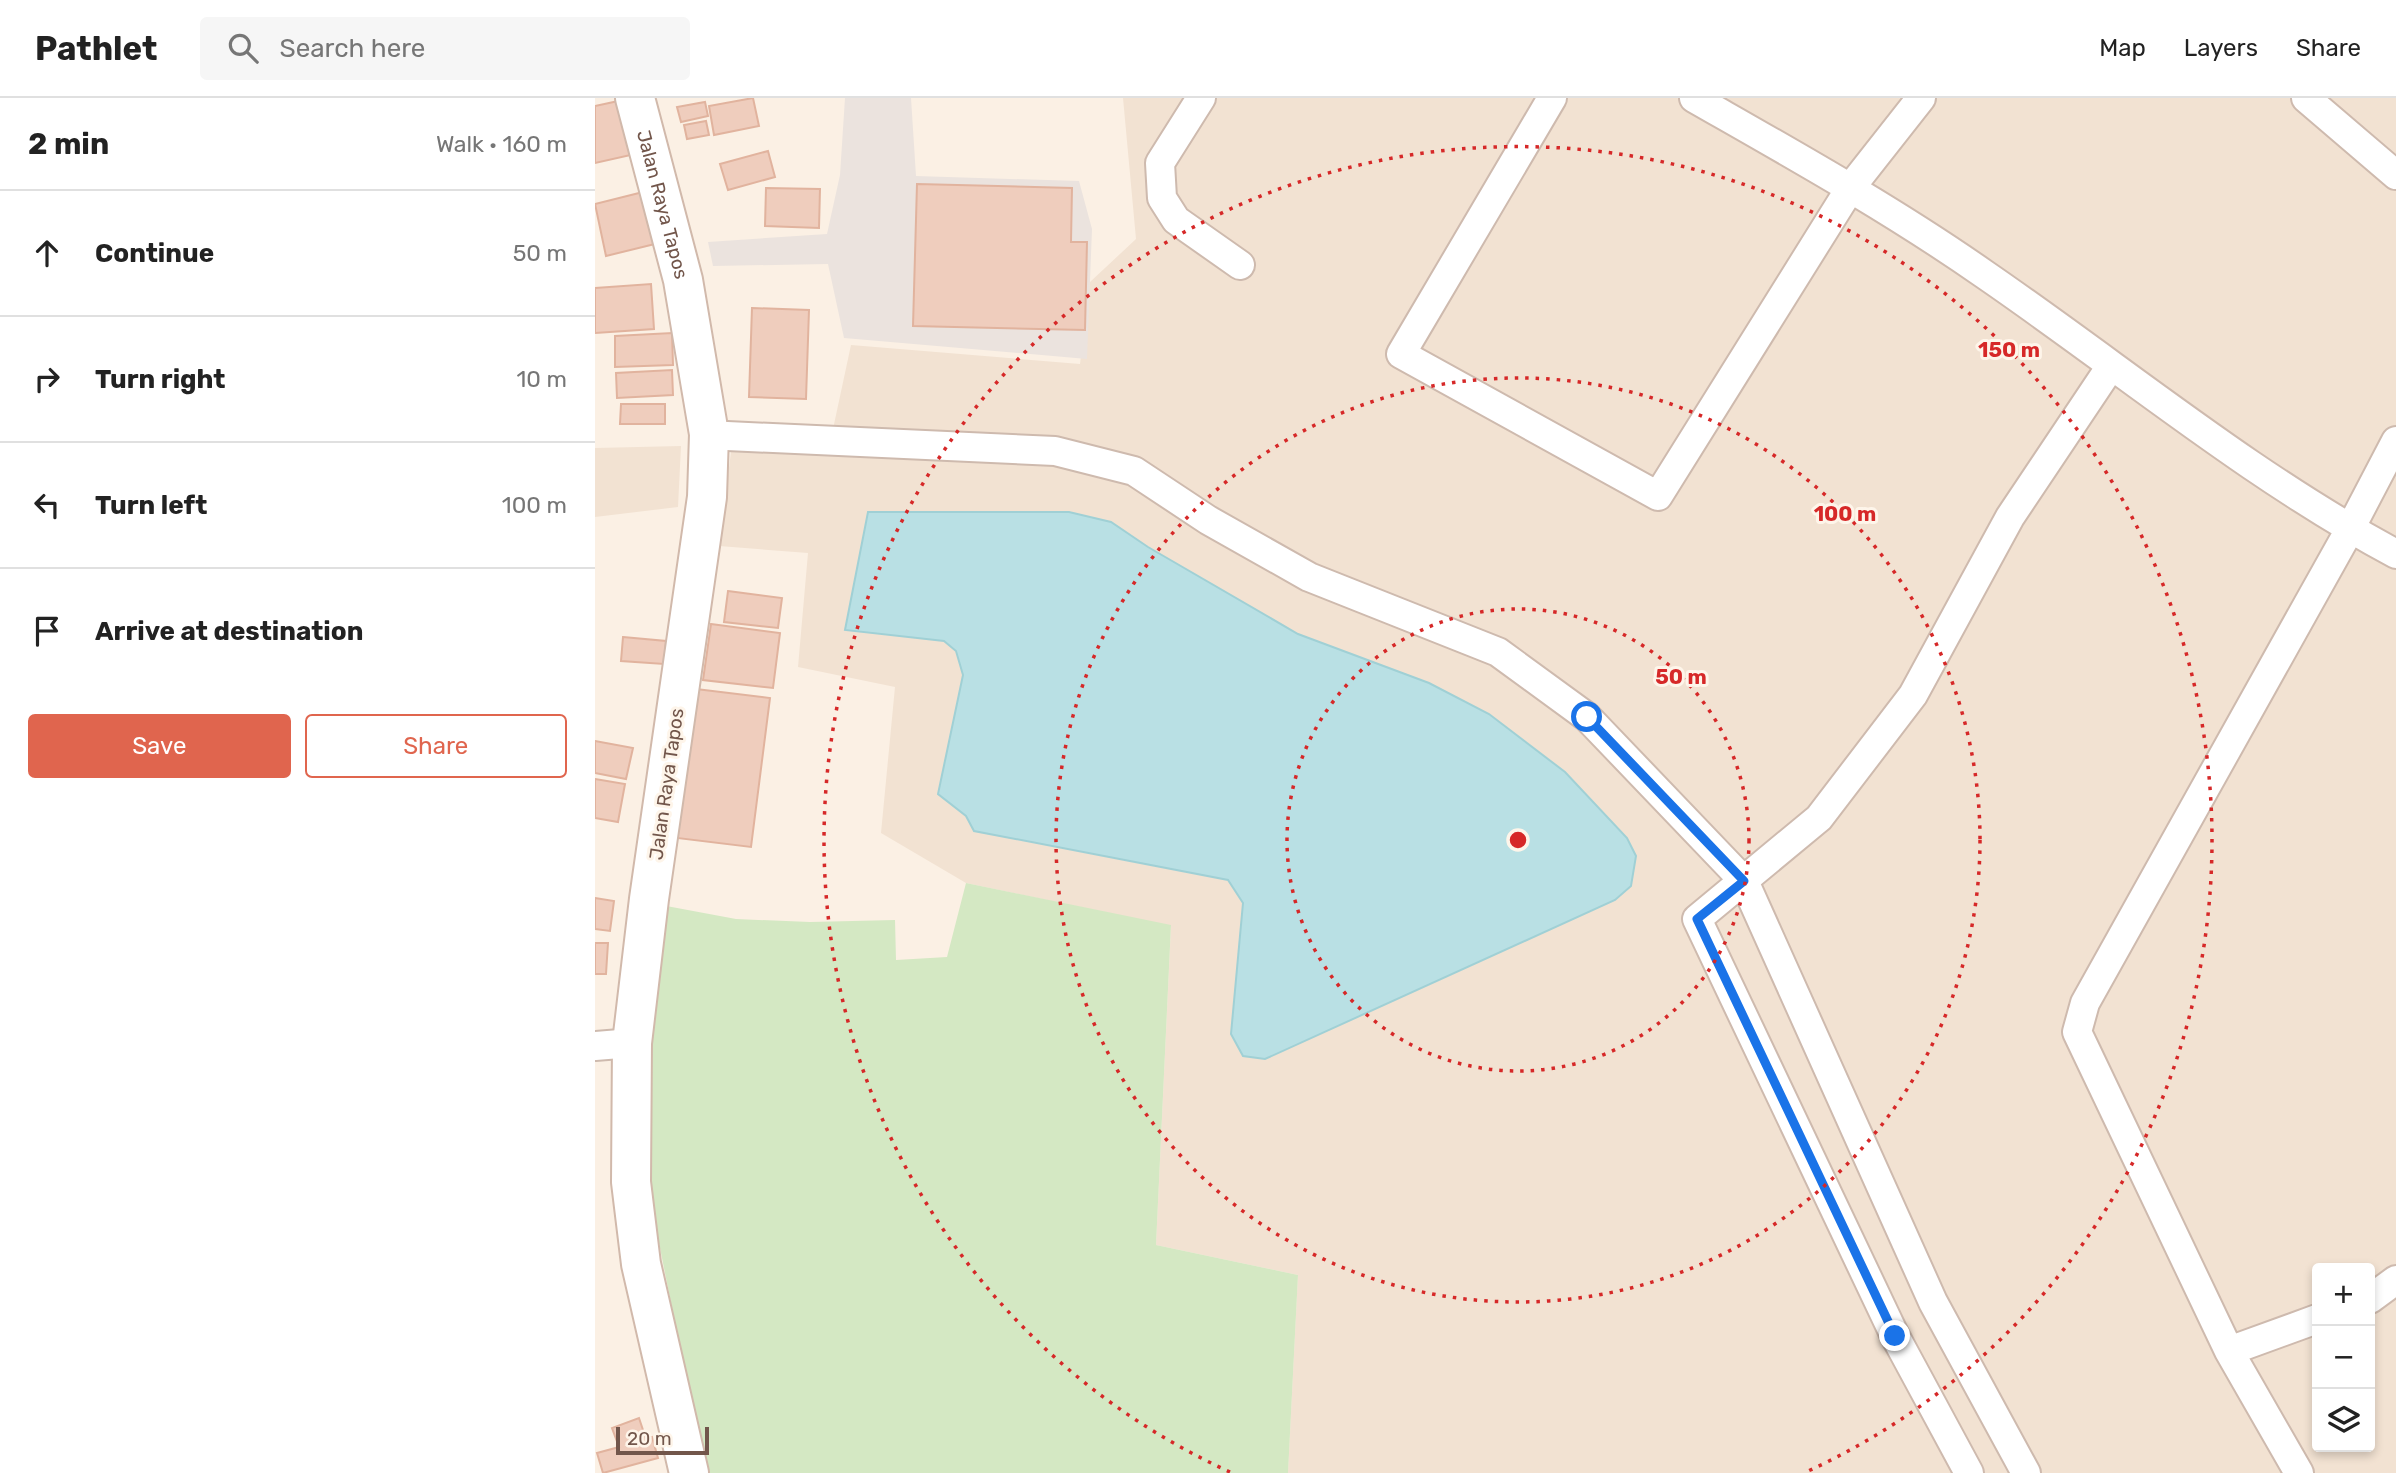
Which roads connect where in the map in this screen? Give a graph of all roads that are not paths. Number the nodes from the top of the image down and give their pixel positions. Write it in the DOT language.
graph roads {
  1 [pos="635,98"];
  2 [pos="1201,98"];
  3 [pos="1552,98"];
  4 [pos="1694,98"];
  5 [pos="1921,98"];
  6 [pos="2306,98"];
  7 [pos="2396,175"];
  8 [pos="1851,187"];
  9 [pos="1240,265"];
  10 [pos="2111,366"];
  11 [pos="727,436"];
  12 [pos="2396,441"];
  13 [pos="2350,529"];
  14 [pos="2396,554"];
  15 [pos="1744,881"];
  16 [pos="614,1045"];
  17 [pos="2396,1280"];
  18 [pos="2375,1296"];
  19 [pos="2312,1321"];
  20 [pos="2229,1351"];
  21 [pos="689,1473"];
  22 [pos="1969,1473"];
  23 [pos="2026,1473"];
  24 [pos="2299,1473"];
  1 -- 16 [label="main road, Jalan Raya Tapos"];
  2 -- 9 [label="street"];
  3 -- 8 [label="street"];
  4 -- 8 [label="street"];
  5 -- 8 [label="street"];
  6 -- 7 [label="street"];
  8 -- 10 [label="street"];
  10 -- 13 [label="street"];
  10 -- 15 [label="street"];
  11 -- 15 [label="street"];
  12 -- 13 [label="street"];
  13 -- 14 [label="street"];
  13 -- 20 [label="street"];
  15 -- 22 [label="street"];
  15 -- 23 [label="street"];
  16 -- 21 [label="main road, Jalan Raya Tapos"];
  17 -- 18 [label="street"];
  19 -- 20 [label="street"];
  20 -- 24 [label="street"];
}
